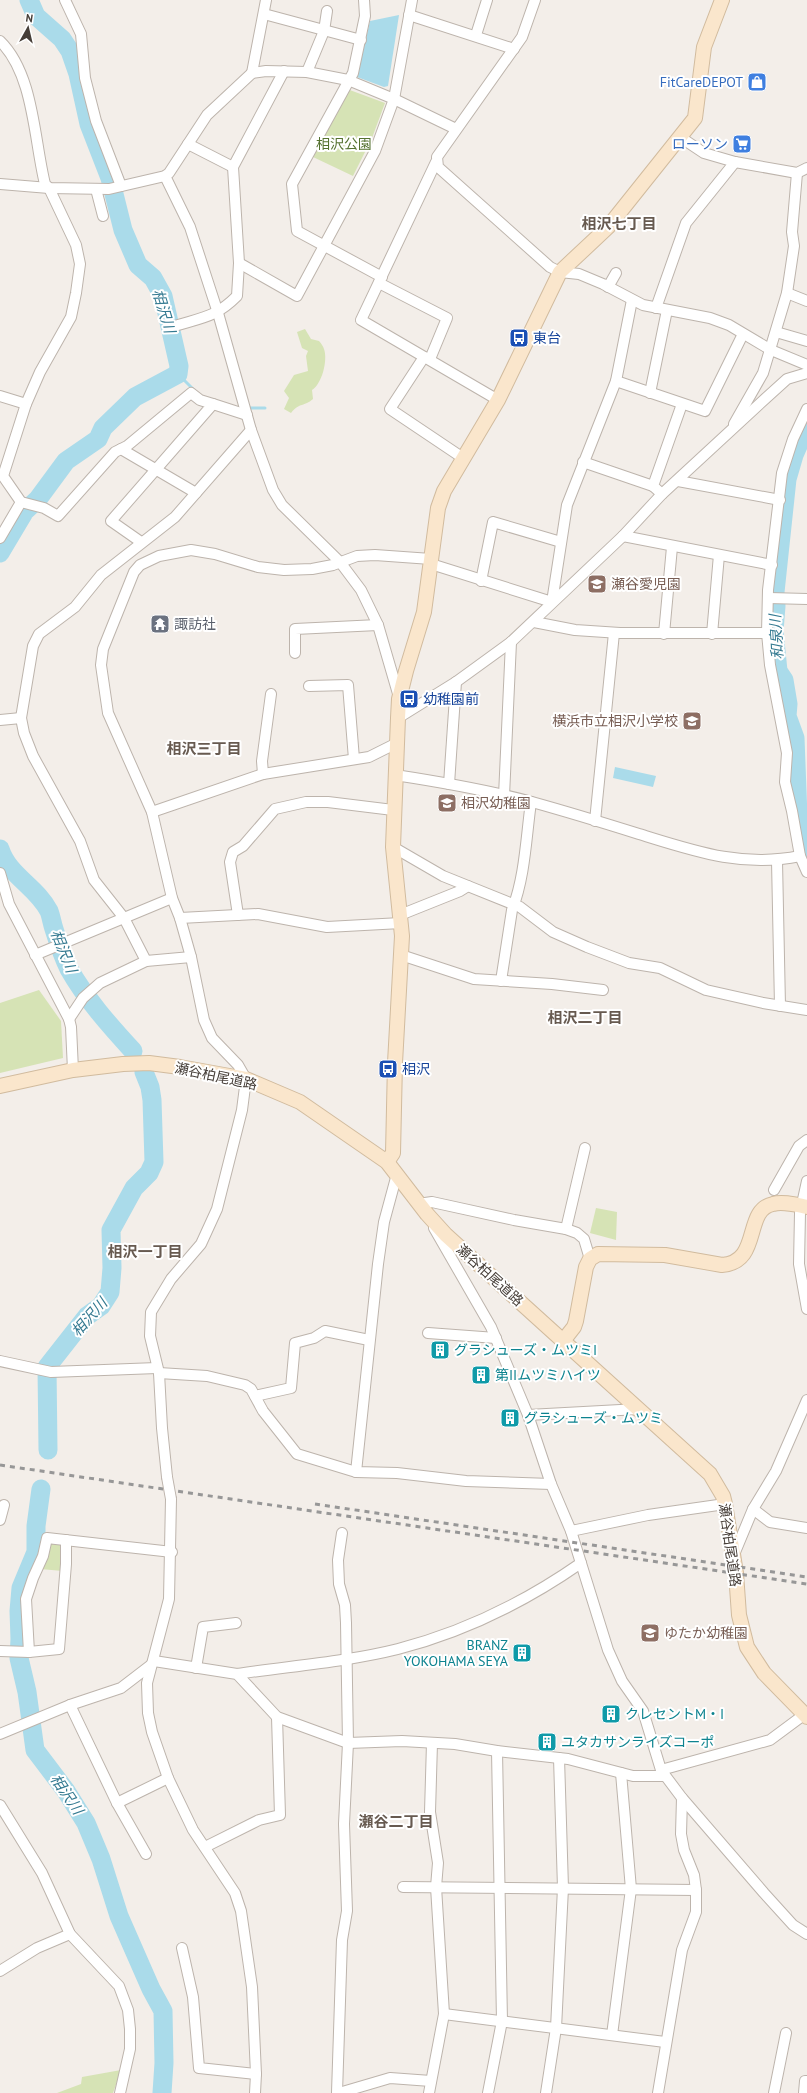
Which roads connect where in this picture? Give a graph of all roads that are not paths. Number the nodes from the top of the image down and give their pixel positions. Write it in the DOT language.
graph roads {
  1 [pos="65,0"];
  2 [pos="266,0"];
  3 [pos="364,0"];
  4 [pos="412,0"];
  5 [pos="486,0"];
  6 [pos="535,0"];
  7 [pos="722,0"];
  8 [pos="327,11"];
  9 [pos="264,14"];
  10 [pos="409,15"];
  11 [pos="324,31"];
  12 [pos="476,35"];
  13 [pos="361,40"];
  14 [pos="0,41"];
  15 [pos="514,48"];
  16 [pos="284,71"];
  17 [pos="307,72"];
  18 [pos="252,73"];
  19 [pos="348,80"];
  20 [pos="394,99"];
  21 [pos="456,129"];
  22 [pos="680,137"];
  23 [pos="188,144"];
  24 [pos="436,162"];
  25 [pos="735,162"];
  26 [pos="233,167"];
  27 [pos="807,168"];
  28 [pos="797,173"];
  29 [pos="165,176"];
  30 [pos="0,184"];
  31 [pos="49,188"];
  32 [pos="116,188"];
  33 [pos="96,189"];
  34 [pos="103,216"];
  35 [pos="324,246"];
  36 [pos="239,263"];
  37 [pos="560,272"];
  38 [pos="616,273"];
  39 [pos="380,280"];
  40 [pos="608,287"];
  41 [pos="787,293"];
  42 [pos="632,300"];
  43 [pos="807,301"];
  44 [pos="656,308"];
  45 [pos="667,310"];
  46 [pos="218,312"];
  47 [pos="178,324"];
  48 [pos="776,332"];
  49 [pos="743,334"];
  50 [pos="807,341"];
  51 [pos="771,350"];
  52 [pos="427,358"];
  53 [pos="807,365"];
  54 [pos="807,373"];
  55 [pos="616,381"];
  56 [pos="650,393"];
  57 [pos="0,396"];
  58 [pos="498,400"];
  59 [pos="26,404"];
  60 [pos="213,404"];
  61 [pos="682,404"];
  62 [pos="807,409"];
  63 [pos="246,410"];
  64 [pos="251,430"];
  65 [pos="727,435"];
  66 [pos="121,449"];
  67 [pos="464,458"];
  68 [pos="583,462"];
  69 [pos="155,469"];
  70 [pos="678,481"];
  71 [pos="653,486"];
  72 [pos="196,493"];
  73 [pos="662,494"];
  74 [pos="780,500"];
  75 [pos="24,503"];
  76 [pos="623,536"];
  77 [pos="0,538"];
  78 [pos="141,542"];
  79 [pos="561,542"];
  80 [pos="672,547"];
  81 [pos="719,555"];
  82 [pos="340,562"];
  83 [pos="431,562"];
  84 [pos="772,565"];
  85 [pos="481,581"];
  86 [pos="773,598"];
  87 [pos="807,599"];
  88 [pos="552,602"];
  89 [pos="534,622"];
  90 [pos="378,625"];
  91 [pos="614,633"];
  92 [pos="767,633"];
  93 [pos="664,634"];
  94 [pos="712,634"];
  95 [pos="511,642"];
  96 [pos="295,652"];
  97 [pos="456,682"];
  98 [pos="309,686"];
  99 [pos="271,694"];
  100 [pos="399,699"];
  101 [pos="21,718"];
  102 [pos="398,718"];
  103 [pos="0,720"];
  104 [pos="396,743"];
  105 [pos="354,759"];
  106 [pos="263,774"];
  107 [pos="395,775"];
  108 [pos="449,784"];
  109 [pos="504,796"];
  110 [pos="531,802"];
  111 [pos="393,810"];
  112 [pos="152,812"];
  113 [pos="595,821"];
  114 [pos="802,839"];
  115 [pos="393,847"];
  116 [pos="800,856"];
  117 [pos="777,861"];
  118 [pos="807,872"];
  119 [pos="0,873"];
  120 [pos="468,886"];
  121 [pos="172,898"];
  122 [pos="514,905"];
  123 [pos="238,915"];
  124 [pos="124,918"];
  125 [pos="180,918"];
  126 [pos="401,919"];
  127 [pos="401,955"];
  128 [pos="35,956"];
  129 [pos="191,957"];
  130 [pos="146,962"];
  131 [pos="501,981"];
  132 [pos="603,990"];
  133 [pos="780,1006"];
  134 [pos="807,1010"];
  135 [pos="68,1019"];
  136 [pos="73,1070"];
  137 [pos="246,1079"];
  138 [pos="0,1086"];
  139 [pos="807,1140"];
  140 [pos="586,1148"];
  141 [pos="387,1162"];
  142 [pos="397,1174"];
  143 [pos="807,1181"];
  144 [pos="774,1190"];
  145 [pos="804,1206"];
  146 [pos="423,1209"];
  147 [pos="566,1229"];
  148 [pos="590,1259"];
  149 [pos="807,1309"];
  150 [pos="428,1333"];
  151 [pos="496,1338"];
  152 [pos="370,1340"];
  153 [pos="563,1341"];
  154 [pos="0,1361"];
  155 [pos="158,1370"];
  156 [pos="255,1396"];
  157 [pos="807,1400"];
  158 [pos="639,1409"];
  159 [pos="528,1415"];
  160 [pos="356,1472"];
  161 [pos="551,1484"];
  162 [pos="725,1504"];
  163 [pos="4,1505"];
  164 [pos="753,1509"];
  165 [pos="0,1520"];
  166 [pos="807,1528"];
  167 [pos="571,1531"];
  168 [pos="342,1533"];
  169 [pos="66,1540"];
  170 [pos="172,1552"];
  171 [pos="733,1557"];
  172 [pos="581,1563"];
  173 [pos="236,1624"];
  174 [pos="0,1651"];
  175 [pos="23,1652"];
  176 [pos="346,1659"];
  177 [pos="152,1663"];
  178 [pos="196,1668"];
  179 [pos="237,1674"];
  180 [pos="70,1705"];
  181 [pos="806,1715"];
  182 [pos="278,1717"];
  183 [pos="0,1734"];
  184 [pos="348,1743"];
  185 [pos="432,1743"];
  186 [pos="497,1751"];
  187 [pos="559,1758"];
  188 [pos="621,1773"];
  189 [pos="663,1773"];
  190 [pos="168,1778"];
  191 [pos="682,1798"];
  192 [pos="117,1804"];
  193 [pos="0,1805"];
  194 [pos="205,1847"];
  195 [pos="146,1854"];
  196 [pos="403,1886"];
  197 [pos="436,1887"];
  198 [pos="500,1887"];
  199 [pos="563,1888"];
  200 [pos="631,1889"];
  201 [pos="696,1890"];
  202 [pos="70,1934"];
  203 [pos="807,1934"];
  204 [pos="182,1948"];
  205 [pos="0,1971"];
  206 [pos="444,2014"];
  207 [pos="502,2021"];
  208 [pos="556,2028"];
  209 [pos="786,2034"];
  210 [pos="612,2035"];
  211 [pos="665,2042"];
  212 [pos="256,2074"];
  213 [pos="431,2081"];
  214 [pos="807,2081"];
  215 [pos="120,2093"];
  216 [pos="255,2093"];
  217 [pos="338,2093"];
  218 [pos="429,2093"];
  219 [pos="488,2093"];
  220 [pos="546,2093"];
  221 [pos="658,2093"];
  222 [pos="774,2093"];
  223 [pos="804,2093"];
  1 -- 32 [label="street"];
  2 -- 9 [label="street"];
  3 -- 13 [label="street"];
  4 -- 10 [label="street"];
  5 -- 12 [label="street"];
  6 -- 15 [label="street"];
  7 -- 22 [label="street"];
  8 -- 11 [label="street"];
  9 -- 11 [label="street"];
  9 -- 18 [label="street"];
  10 -- 12 [label="street"];
  10 -- 20 [label="street"];
  11 -- 13 [label="street"];
  11 -- 17 [label="street"];
  12 -- 15 [label="street"];
  13 -- 19 [label="street"];
  14 -- 31 [label="street"];
  15 -- 21 [label="street"];
  16 -- 17 [label="street"];
  16 -- 18 [label="street"];
  16 -- 26 [label="street"];
  17 -- 19 [label="street"];
  18 -- 23 [label="street"];
  19 -- 20 [label="street"];
  19 -- 35 [label="street"];
  20 -- 21 [label="street"];
  20 -- 35 [label="street"];
  21 -- 24 [label="street"];
  22 -- 25 [label="street"];
  22 -- 37 [label="street"];
  23 -- 26 [label="street"];
  23 -- 29 [label="street"];
  24 -- 37 [label="street"];
  24 -- 39 [label="street"];
  25 -- 28 [label="street"];
  25 -- 44 [label="street"];
  26 -- 36 [label="street"];
  27 -- 28 [label="street"];
  28 -- 41 [label="street"];
  29 -- 32 [label="street"];
  29 -- 46 [label="street"];
  30 -- 31 [label="street"];
  31 -- 33 [label="street"];
  31 -- 59 [label="street"];
  32 -- 33 [label="street"];
  33 -- 34 [label="street"];
  35 -- 36 [label="street"];
  35 -- 39 [label="street"];
  36 -- 46 [label="street"];
  37 -- 40 [label="street"];
  37 -- 58 [label="street"];
  38 -- 40 [label="street"];
  39 -- 52 [label="street"];
  39 -- 52 [label="street"];
  40 -- 42 [label="street"];
  41 -- 43 [label="street"];
  41 -- 48 [label="street"];
  42 -- 44 [label="street"];
  42 -- 55 [label="street"];
  44 -- 45 [label="street"];
  45 -- 49 [label="street"];
  45 -- 56 [label="street"];
  46 -- 47 [label="street"];
  46 -- 63 [label="street"];
  48 -- 50 [label="street"];
  48 -- 51 [label="street"];
  49 -- 51 [label="street"];
  49 -- 61 [label="street"];
  51 -- 53 [label="street"];
  51 -- 65 [label="street"];
  52 -- 58 [label="street"];
  52 -- 67 [label="street"];
  54 -- 65 [label="street"];
  55 -- 56 [label="street"];
  55 -- 68 [label="street"];
  56 -- 61 [label="street"];
  57 -- 59 [label="street"];
  58 -- 67 [label="street"];
  59 -- 75 [label="street"];
  60 -- 63 [label="street"];
  60 -- 66 [label="street"];
  60 -- 69 [label="street"];
  61 -- 71 [label="street"];
  62 -- 74 [label="street"];
  63 -- 64 [label="street"];
  64 -- 72 [label="street"];
  64 -- 82 [label="street"];
  65 -- 70 [label="street"];
  66 -- 69 [label="street"];
  66 -- 75 [label="street"];
  67 -- 83 [label="street"];
  68 -- 71 [label="street"];
  68 -- 79 [label="street"];
  69 -- 72 [label="street"];
  69 -- 78 [label="street"];
  70 -- 73 [label="street"];
  70 -- 74 [label="street"];
  71 -- 73 [label="street"];
  72 -- 78 [label="street"];
  73 -- 76 [label="street"];
  74 -- 84 [label="street"];
  75 -- 77 [label="street"];
  76 -- 80 [label="street"];
  76 -- 88 [label="street"];
  78 -- 101 [label="street"];
  79 -- 85 [label="street"];
  79 -- 88 [label="street"];
  80 -- 81 [label="street"];
  80 -- 93 [label="street"];
  81 -- 84 [label="street"];
  81 -- 94 [label="street"];
  82 -- 83 [label="street"];
  82 -- 90 [label="street"];
  82 -- 112 [label="street"];
  83 -- 85 [label="street"];
  83 -- 100 [label="street"];
  84 -- 86 [label="street"];
  85 -- 88 [label="street"];
  86 -- 87 [label="street"];
  86 -- 92 [label="street"];
  88 -- 89 [label="street"];
  89 -- 91 [label="street"];
  89 -- 95 [label="street"];
  90 -- 96 [label="street"];
  90 -- 100 [label="street"];
  91 -- 93 [label="street"];
  91 -- 113 [label="street"];
  92 -- 94 [label="street"];
  92 -- 114 [label="street"];
  93 -- 94 [label="street"];
  95 -- 97 [label="street"];
  95 -- 109 [label="street"];
  97 -- 102 [label="street"];
  97 -- 108 [label="street"];
  98 -- 105 [label="street"];
  99 -- 106 [label="street"];
  100 -- 102 [label="street"];
  101 -- 103 [label="street"];
  101 -- 124 [label="street"];
  102 -- 104 [label="street"];
  104 -- 105 [label="street"];
  104 -- 107 [label="street"];
  105 -- 106 [label="street"];
  106 -- 112 [label="street"];
  107 -- 108 [label="street"];
  107 -- 111 [label="street"];
  108 -- 109 [label="street"];
  109 -- 110 [label="street"];
  110 -- 113 [label="street"];
  110 -- 122 [label="street"];
  111 -- 115 [label="street"];
  111 -- 123 [label="street"];
  112 -- 121 [label="street"];
  113 -- 117 [label="street"];
  114 -- 116 [label="street"];
  115 -- 120 [label="street"];
  115 -- 126 [label="street"];
  116 -- 117 [label="street"];
  116 -- 118 [label="street"];
  117 -- 133 [label="street"];
  119 -- 128 [label="street"];
  120 -- 122 [label="street"];
  120 -- 126 [label="street"];
  121 -- 124 [label="street"];
  121 -- 125 [label="street"];
  122 -- 131 [label="street"];
  122 -- 133 [label="street"];
  123 -- 125 [label="street"];
  123 -- 126 [label="street"];
  124 -- 128 [label="street"];
  124 -- 130 [label="street"];
  125 -- 129 [label="street"];
  126 -- 127 [label="street"];
  127 -- 131 [label="street"];
  127 -- 141 [label="street"];
  128 -- 135 [label="street"];
  129 -- 130 [label="street"];
  129 -- 137 [label="street"];
  130 -- 135 [label="street"];
  131 -- 132 [label="street"];
  133 -- 134 [label="street"];
  135 -- 136 [label="street"];
  136 -- 137 [label="street, 瀬谷柏尾道路"];
  136 -- 138 [label="street, 瀬谷柏尾道路"];
  137 -- 141 [label="street, 瀬谷柏尾道路"];
  137 -- 155 [label="street"];
  139 -- 144 [label="street"];
  140 -- 147 [label="street"];
  141 -- 142 [label="street, 瀬谷柏尾道路"];
  142 -- 146 [label="street, 瀬谷柏尾道路"];
  142 -- 152 [label="street"];
  143 -- 145 [label="street"];
  145 -- 148 [label="street"];
  145 -- 149 [label="street"];
  146 -- 147 [label="street"];
  146 -- 151 [label="street"];
  146 -- 153 [label="street, 瀬谷柏尾道路"];
  147 -- 148 [label="street"];
  148 -- 153 [label="street"];
  150 -- 151 [label="street"];
  151 -- 159 [label="street"];
  152 -- 156 [label="street"];
  152 -- 160 [label="street"];
  153 -- 158 [label="street, 瀬谷柏尾道路"];
  154 -- 155 [label="street"];
  155 -- 156 [label="street"];
  155 -- 170 [label="street, bridge"];
  156 -- 160 [label="street"];
  157 -- 164 [label="street"];
  158 -- 159 [label="street"];
  158 -- 162 [label="street, 瀬谷柏尾道路"];
  159 -- 161 [label="street"];
  160 -- 161 [label="street"];
  161 -- 167 [label="street"];
  162 -- 167 [label="street"];
  162 -- 171 [label="street, 瀬谷柏尾道路"];
  163 -- 165 [label="street"];
  164 -- 166 [label="street"];
  164 -- 171 [label="street"];
  167 -- 172 [label="street"];
  168 -- 176 [label="street"];
  169 -- 170 [label="street"];
  169 -- 175 [label="street"];
  169 -- 175 [label="street"];
  170 -- 177 [label="street"];
  171 -- 181 [label="street, 瀬谷柏尾道路"];
  172 -- 176 [label="street"];
  172 -- 189 [label="street"];
  173 -- 178 [label="street"];
  174 -- 175 [label="street"];
  176 -- 179 [label="street"];
  176 -- 184 [label="street"];
  177 -- 178 [label="street"];
  177 -- 180 [label="street"];
  177 -- 190 [label="street"];
  178 -- 179 [label="street"];
  179 -- 182 [label="street"];
  180 -- 183 [label="street"];
  180 -- 192 [label="street"];
  181 -- 189 [label="street"];
  182 -- 184 [label="street"];
  182 -- 194 [label="street"];
  184 -- 185 [label="street"];
  184 -- 217 [label="street"];
  185 -- 186 [label="street"];
  185 -- 197 [label="street"];
  186 -- 187 [label="street"];
  186 -- 198 [label="street"];
  187 -- 188 [label="street"];
  187 -- 199 [label="street"];
  188 -- 189 [label="street"];
  188 -- 200 [label="street"];
  189 -- 191 [label="street"];
  190 -- 192 [label="street"];
  190 -- 194 [label="street"];
  191 -- 201 [label="street"];
  191 -- 203 [label="street"];
  192 -- 195 [label="street"];
  193 -- 202 [label="street"];
  194 -- 212 [label="street"];
  196 -- 197 [label="street"];
  197 -- 198 [label="street"];
  197 -- 206 [label="street"];
  198 -- 199 [label="street"];
  198 -- 207 [label="street"];
  199 -- 200 [label="street"];
  199 -- 208 [label="street"];
  200 -- 201 [label="street"];
  200 -- 210 [label="street"];
  201 -- 211 [label="street"];
  202 -- 205 [label="street"];
  202 -- 215 [label="street"];
  204 -- 212 [label="street"];
  206 -- 207 [label="street"];
  206 -- 213 [label="street"];
  207 -- 208 [label="street"];
  207 -- 219 [label="street"];
  208 -- 210 [label="street"];
  208 -- 220 [label="street"];
  209 -- 222 [label="street"];
  210 -- 211 [label="street"];
  211 -- 221 [label="street"];
  212 -- 216 [label="street"];
  213 -- 217 [label="street"];
  213 -- 218 [label="street"];
  214 -- 223 [label="street"];
}
